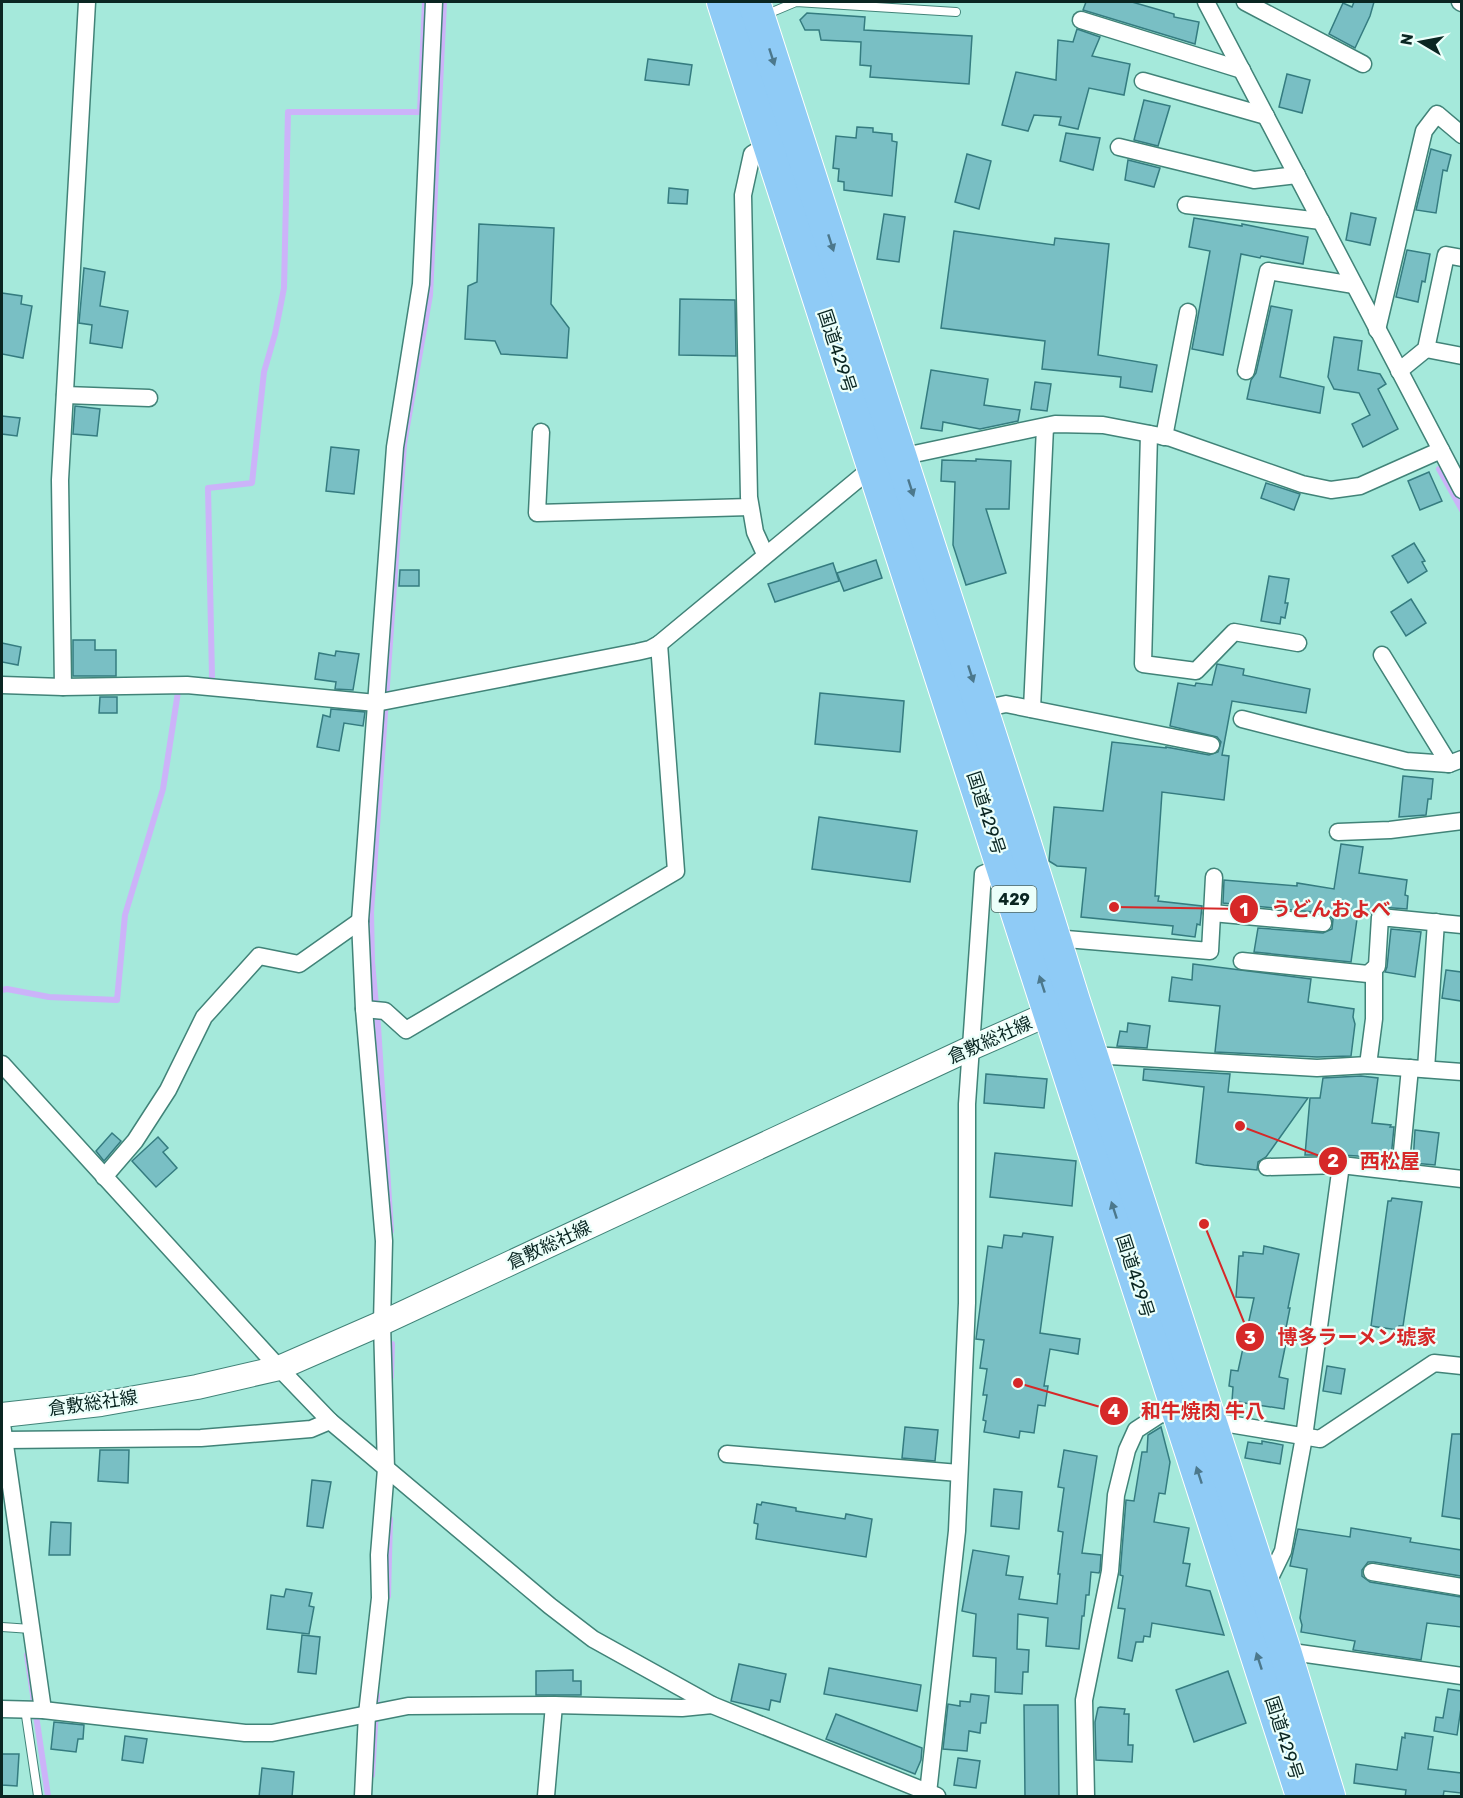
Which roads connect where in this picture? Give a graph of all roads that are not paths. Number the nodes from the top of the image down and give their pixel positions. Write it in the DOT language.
graph roads {
  1 [pos="87,2"];
  2 [pos="434,2"];
  3 [pos="723,2"];
  4 [pos="1206,2"];
  5 [pos="1245,2"];
  6 [pos="756,10"];
  7 [pos="956,12"];
  8 [pos="1081,20"];
  9 [pos="1363,64"];
  10 [pos="1242,70"];
  11 [pos="1143,81"];
  12 [pos="1266,116"];
  13 [pos="1461,135"];
  14 [pos="770,143"];
  15 [pos="1119,147"];
  16 [pos="1297,175"];
  17 [pos="1186,205"];
  18 [pos="1321,221"];
  19 [pos="1461,258"];
  20 [pos="1354,285"];
  21 [pos="1188,312"];
  22 [pos="1377,330"];
  23 [pos="1426,349"];
  24 [pos="1461,356"];
  25 [pos="1246,371"];
  26 [pos="1399,371"];
  27 [pos="65,395"];
  28 [pos="149,398"];
  29 [pos="1045,427"];
  30 [pos="541,432"];
  31 [pos="1157,435"];
  32 [pos="1441,450"];
  33 [pos="887,461"];
  34 [pos="1461,490"];
  35 [pos="750,507"];
  36 [pos="765,554"];
  37 [pos="1298,643"];
  38 [pos="659,644"];
  39 [pos="1382,655"];
  40 [pos="2,685"];
  41 [pos="63,687"];
  42 [pos="383,701"];
  43 [pos="982,709"];
  44 [pos="1032,709"];
  45 [pos="1242,719"];
  46 [pos="1211,745"];
  47 [pos="1455,762"];
  48 [pos="1461,821"];
  49 [pos="1338,832"];
  50 [pos="1016,861"];
  51 [pos="1214,877"];
  52 [pos="1212,913"];
  53 [pos="360,921"];
  54 [pos="1437,922"];
  55 [pos="1323,923"];
  56 [pos="1461,925"];
  57 [pos="1054,938"];
  58 [pos="1242,961"];
  59 [pos="1374,969"];
  60 [pos="1063,1007"];
  61 [pos="371,1009"];
  62 [pos="971,1048"];
  63 [pos="1092,1055"];
  64 [pos="2,1064"];
  65 [pos="1368,1065"];
  66 [pos="1418,1069"];
  67 [pos="1461,1072"];
  68 [pos="1341,1166"];
  69 [pos="1267,1167"];
  70 [pos="1400,1172"];
  71 [pos="104,1177"];
  72 [pos="1461,1179"];
  73 [pos="382,1323"];
  74 [pos="1461,1366"];
  75 [pos="279,1368"];
  76 [pos="1178,1411"];
  77 [pos="2,1415"];
  78 [pos="330,1421"];
  79 [pos="1210,1421"];
  80 [pos="3,1432"];
  81 [pos="1304,1437"];
  82 [pos="727,1454"];
  83 [pos="390,1472"];
  84 [pos="959,1473"];
  85 [pos="1372,1572"];
  86 [pos="1461,1587"];
  87 [pos="1265,1588"];
  88 [pos="2,1627"];
  89 [pos="32,1629"];
  90 [pos="1285,1651"];
  91 [pos="1461,1676"];
  92 [pos="554,1705"];
  93 [pos="712,1705"];
  94 [pos="2,1709"];
  95 [pos="25,1709"];
  96 [pos="43,1710"];
  97 [pos="367,1714"];
  98 [pos="933,1795"];
  99 [pos="38,1797"];
  100 [pos="363,1797"];
  101 [pos="546,1797"];
  102 [pos="1086,1797"];
  103 [pos="1302,1797"];
  104 [pos="1329,1797"];
  1 -- 27 [label="street"];
  2 -- 42 [label="street"];
  3 -- 14 [label="highway, 国道429号 / 429"];
  4 -- 10 [label="street"];
  5 -- 9 [label="street"];
  6 -- 7 [label="lane"];
  6 -- 33 [label="highway, 国道429号 / 429, one-way"];
  8 -- 10 [label="street"];
  10 -- 12 [label="street"];
  11 -- 12 [label="street"];
  12 -- 16 [label="street"];
  13 -- 22 [label="street"];
  14 -- 33 [label="highway, 国道429号 / 429"];
  14 -- 35 [label="street"];
  15 -- 16 [label="street"];
  16 -- 18 [label="street"];
  17 -- 18 [label="street"];
  18 -- 20 [label="street"];
  19 -- 23 [label="street"];
  20 -- 22 [label="street"];
  20 -- 25 [label="street"];
  21 -- 31 [label="street"];
  22 -- 26 [label="street"];
  23 -- 24 [label="street"];
  23 -- 26 [label="street"];
  26 -- 32 [label="street"];
  27 -- 28 [label="street"];
  27 -- 41 [label="street"];
  29 -- 31 [label="street"];
  29 -- 33 [label="street"];
  29 -- 44 [label="street"];
  30 -- 35 [label="street"];
  31 -- 32 [label="street"];
  31 -- 37 [label="street"];
  32 -- 34 [label="street"];
  33 -- 36 [label="street"];
  33 -- 43 [label="highway, 国道429号 / 429, one-way"];
  33 -- 50 [label="highway, 国道429号 / 429"];
  35 -- 36 [label="street"];
  36 -- 38 [label="street"];
  38 -- 42 [label="street"];
  38 -- 61 [label="street"];
  39 -- 47 [label="street"];
  40 -- 41 [label="street"];
  41 -- 42 [label="street"];
  42 -- 53 [label="street"];
  43 -- 44 [label="street"];
  43 -- 50 [label="highway, 国道429号 / 429"];
  44 -- 46 [label="street"];
  45 -- 47 [label="street"];
  48 -- 49 [label="street"];
  50 -- 57 [label="highway, 国道429号 / 429"];
  60 -- 50 [label="highway, 国道429号 / 429, one-way"];
  50 -- 62 [label="street"];
  51 -- 52 [label="street"];
  52 -- 55 [label="street"];
  52 -- 57 [label="street"];
  53 -- 61 [label="street"];
  53 -- 71 [label="street"];
  54 -- 56 [label="street"];
  54 -- 59 [label="street"];
  54 -- 66 [label="street"];
  57 -- 60 [label="highway, 国道429号 / 429"];
  58 -- 59 [label="street"];
  59 -- 65 [label="street"];
  60 -- 62 [label="main road, 倉敷総社線"];
  60 -- 63 [label="highway, 国道429号 / 429"];
  76 -- 60 [label="highway, 国道429号 / 429, one-way"];
  61 -- 73 [label="street"];
  62 -- 73 [label="main road, 倉敷総社線"];
  62 -- 84 [label="street"];
  63 -- 65 [label="street"];
  63 -- 79 [label="highway, 国道429号 / 429"];
  64 -- 71 [label="street"];
  65 -- 66 [label="street"];
  66 -- 67 [label="street"];
  66 -- 70 [label="street"];
  68 -- 69 [label="street"];
  68 -- 70 [label="street"];
  68 -- 81 [label="street"];
  70 -- 72 [label="street"];
  71 -- 75 [label="street"];
  73 -- 75 [label="main road, 倉敷総社線"];
  73 -- 83 [label="street"];
  74 -- 81 [label="street"];
  75 -- 77 [label="main road, 倉敷総社線"];
  75 -- 78 [label="street"];
  76 -- 79 [label="street"];
  76 -- 102 [label="street"];
  103 -- 76 [label="highway, 国道429号 / 429, one-way"];
  78 -- 80 [label="street"];
  78 -- 83 [label="street"];
  79 -- 81 [label="street"];
  79 -- 87 [label="highway, 国道429号 / 429"];
  80 -- 89 [label="street"];
  81 -- 87 [label="street"];
  82 -- 84 [label="street"];
  83 -- 93 [label="street"];
  83 -- 97 [label="street"];
  84 -- 98 [label="street"];
  85 -- 86 [label="street"];
  87 -- 90 [label="highway, 国道429号 / 429"];
  88 -- 89 [label="lane"];
  89 -- 96 [label="street"];
  90 -- 91 [label="street"];
  90 -- 104 [label="highway, 国道429号 / 429"];
  92 -- 93 [label="street"];
  92 -- 97 [label="street"];
  92 -- 101 [label="street"];
  93 -- 98 [label="street"];
  94 -- 95 [label="street"];
  95 -- 96 [label="street"];
  95 -- 99 [label="lane"];
  96 -- 97 [label="street"];
  97 -- 100 [label="street"];
}
